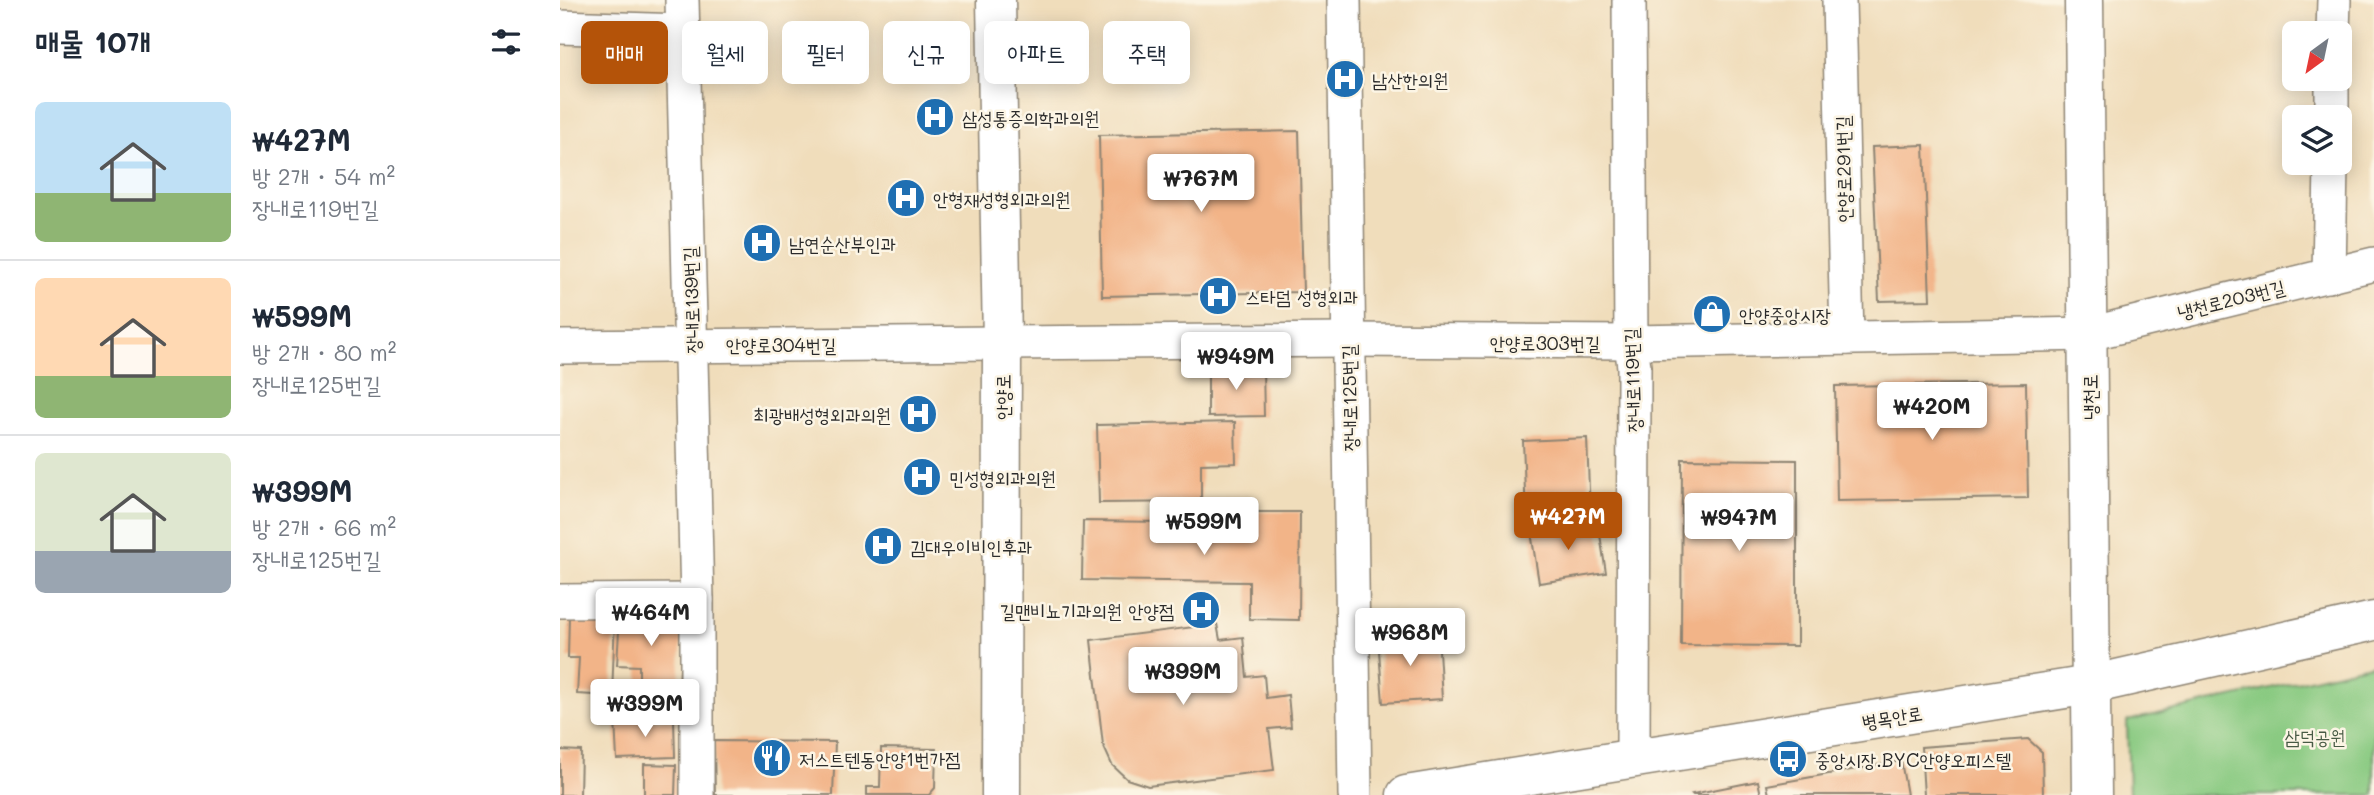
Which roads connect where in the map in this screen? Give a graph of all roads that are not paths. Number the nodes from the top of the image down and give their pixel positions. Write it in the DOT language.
graph roads {
  1 [pos="996,0"];
  2 [pos="1344,0"];
  3 [pos="1629,0"];
  4 [pos="1839,0"];
  5 [pos="2084,0"];
  6 [pos="2334,0"];
  7 [pos="682,15"];
  8 [pos="2333,21"];
  9 [pos="560,27"];
  10 [pos="2331,175"];
  11 [pos="2374,264"];
  12 [pos="2329,276"];
  13 [pos="2089,334"];
  14 [pos="1847,338"];
  15 [pos="1348,340"];
  16 [pos="1631,342"];
  17 [pos="1002,343"];
  18 [pos="692,344"];
  19 [pos="560,347"];
  20 [pos="697,600"];
  21 [pos="560,601"];
  22 [pos="2374,621"];
  23 [pos="2090,685"];
  24 [pos="1633,759"];
  25 [pos="697,795"];
  26 [pos="1001,795"];
  27 [pos="1355,795"];
  28 [pos="1406,795"];
  29 [pos="2092,795"];
  1 -- 17 [label="street, 안양로"];
  2 -- 15 [label="street, 장내로125번길"];
  3 -- 16 [label="street, 장내로119번길"];
  4 -- 14 [label="street, 안양로291번길"];
  5 -- 13 [label="street, 냉천로"];
  6 -- 8 [label="street"];
  7 -- 9 [label="street"];
  7 -- 18 [label="street, 장내로139번길"];
  10 -- 12 [label="street"];
  11 -- 12 [label="street, 냉천로203번길"];
  12 -- 13 [label="street, 냉천로203번길"];
  13 -- 14 [label="street, 안양로303번길"];
  13 -- 23 [label="street, 냉천로"];
  14 -- 16 [label="street, 안양로303번길"];
  15 -- 16 [label="street, 안양로303번길"];
  15 -- 17 [label="street, 안양로303번길"];
  15 -- 27 [label="street, 장내로125번길"];
  16 -- 24 [label="street, 장내로119번길"];
  17 -- 18 [label="street, 안양로304번길"];
  17 -- 26 [label="street, 안양로"];
  18 -- 19 [label="street, 안양로304번길"];
  18 -- 20 [label="street, 장내로139번길"];
  20 -- 21 [label="street"];
  20 -- 25 [label="street, 장내로139번길"];
  22 -- 23 [label="street, 병목안로"];
  23 -- 24 [label="street, 병목안로"];
  23 -- 29 [label="street, 냉천로"];
  24 -- 28 [label="street, 병목안로"];
}
